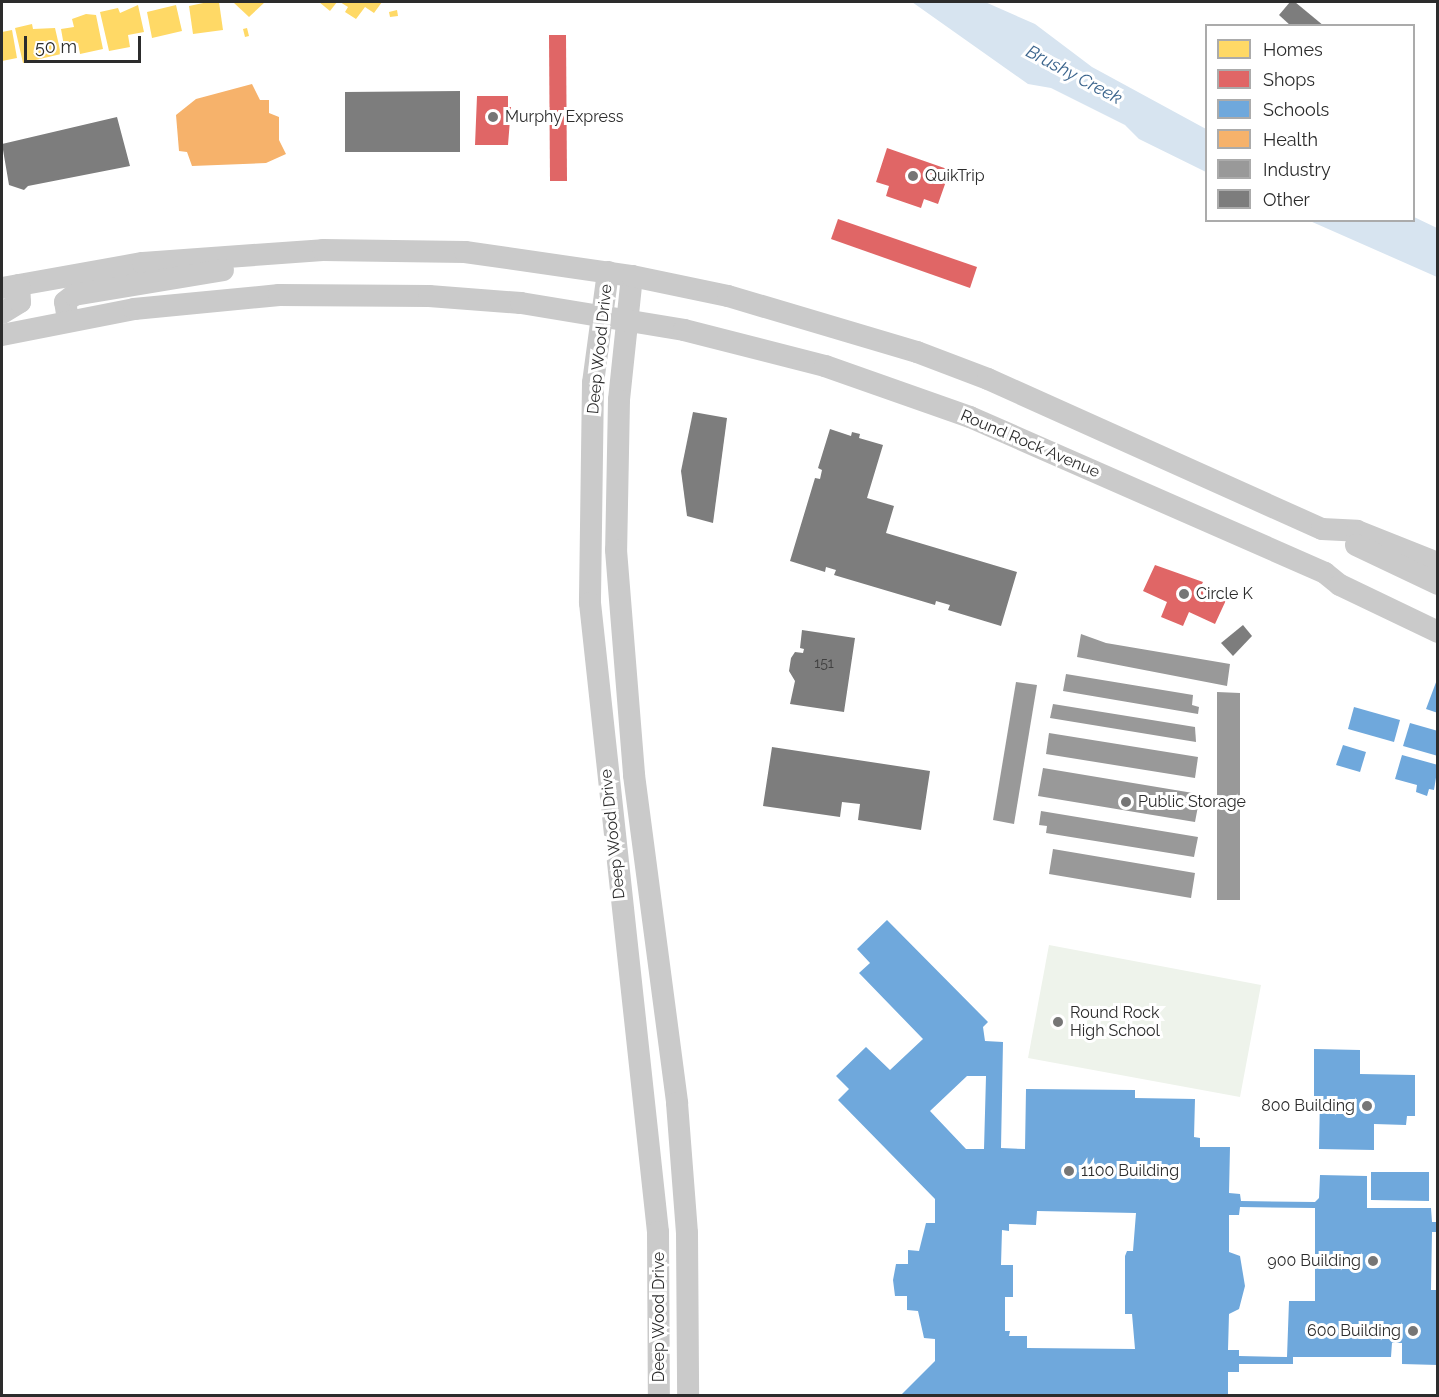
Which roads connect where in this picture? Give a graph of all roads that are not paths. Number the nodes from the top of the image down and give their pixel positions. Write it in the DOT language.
graph roads {
  1 [pos="280,252"];
  2 [pos="608,272"];
  3 [pos="632,276"];
  4 [pos="10,287"];
  5 [pos="2,313"];
  6 [pos="602,314"];
  7 [pos="627,318"];
  8 [pos="68,321"];
  9 [pos="2,335"];
  10 [pos="1322,529"];
  11 [pos="1437,563"];
  12 [pos="1325,573"];
  13 [pos="1437,584"];
  14 [pos="1437,616"];
  15 [pos="1437,632"];
  16 [pos="659,1395"];
  17 [pos="688,1395"];
  1 -- 2 [label="main road"];
  1 -- 4 [label="main road"];
  1 -- 8 [label="main road"];
  2 -- 3 [label="main road"];
  2 -- 6 [label="main road, Deep Wood Drive"];
  3 -- 7 [label="main road, Deep Wood Drive"];
  3 -- 10 [label="main road"];
  4 -- 5 [label="main road"];
  6 -- 7 [label="main road, Round Rock Avenue"];
  6 -- 8 [label="main road, Round Rock Avenue"];
  6 -- 16 [label="main road, Deep Wood Drive"];
  7 -- 12 [label="main road, Round Rock Avenue"];
  7 -- 17 [label="main road, Deep Wood Drive"];
  8 -- 9 [label="main road, Round Rock Avenue"];
  10 -- 11 [label="main road"];
  10 -- 13 [label="main road"];
  12 -- 14 [label="main road"];
  12 -- 15 [label="main road, Round Rock Avenue"];
}
